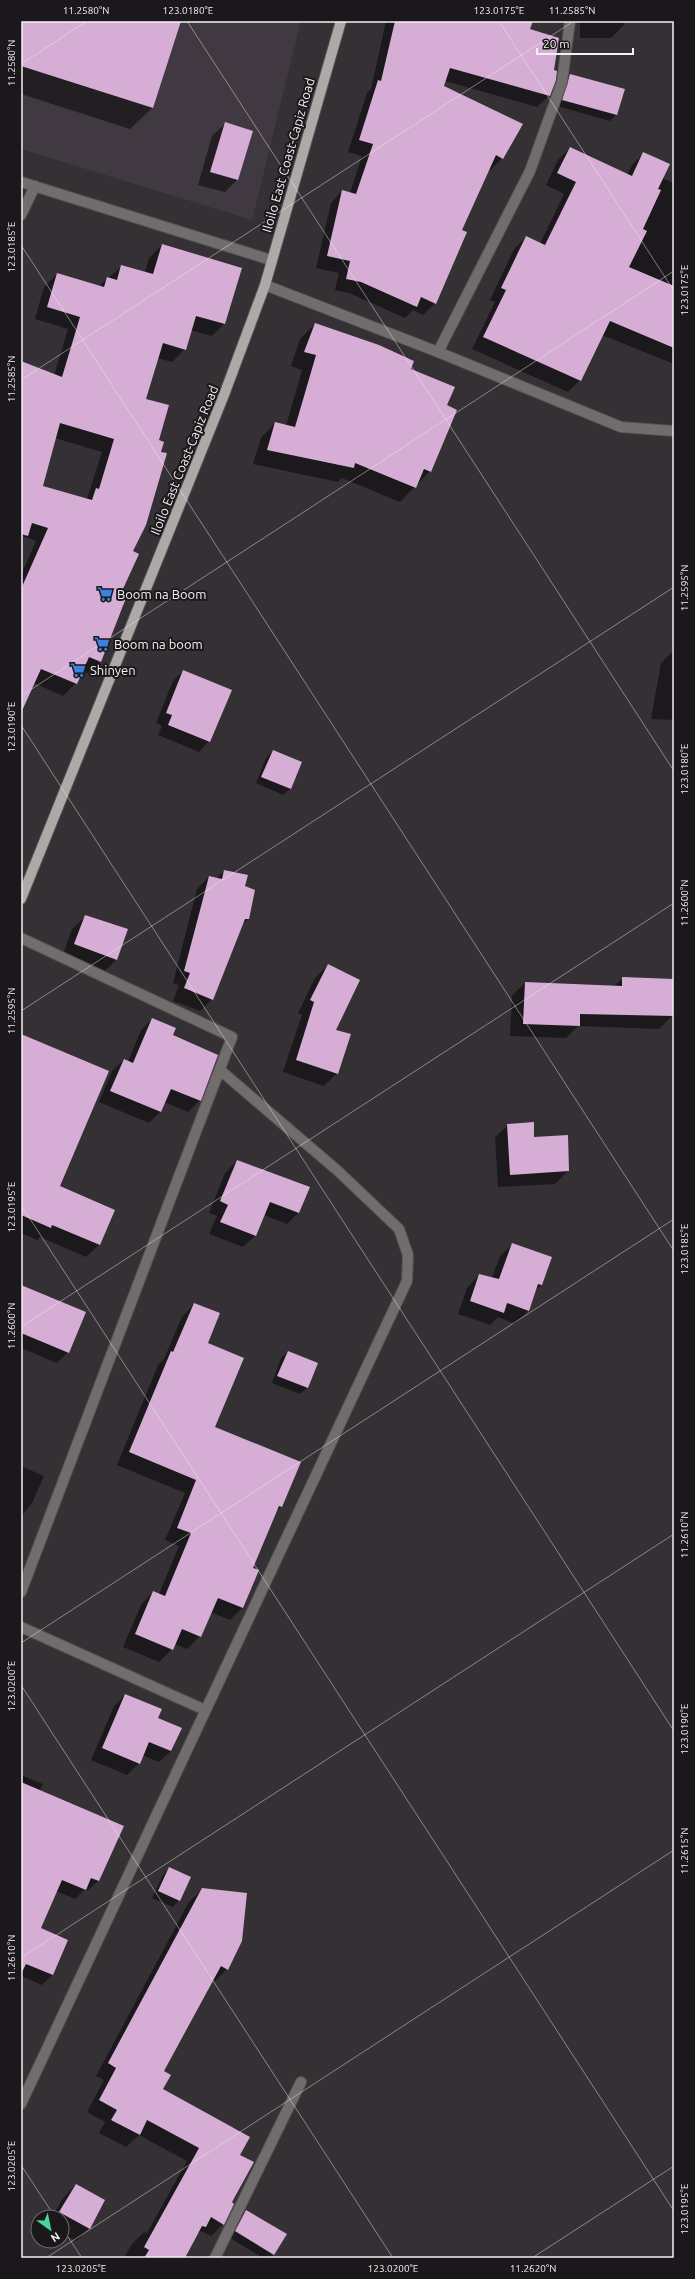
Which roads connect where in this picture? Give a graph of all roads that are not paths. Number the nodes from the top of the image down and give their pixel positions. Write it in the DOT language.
graph roads {
  1 [pos="341,21"];
  2 [pos="570,21"];
  3 [pos="21,182"];
  4 [pos="35,186"];
  5 [pos="21,215"];
  6 [pos="271,260"];
  7 [pos="265,285"];
  8 [pos="438,352"];
  9 [pos="674,430"];
  10 [pos="21,899"];
  11 [pos="21,938"];
  12 [pos="220,1070"];
  13 [pos="21,1592"];
  14 [pos="21,1627"];
  15 [pos="205,1710"];
  16 [pos="301,2082"];
  17 [pos="21,2104"];
  18 [pos="215,2258"];
  1 -- 6 [label="main road, Iloilo East Coast-Capiz Road"];
  2 -- 8 [label="street"];
  3 -- 4 [label="street"];
  4 -- 5 [label="street"];
  4 -- 6 [label="street"];
  6 -- 7 [label="main road, Iloilo East Coast-Capiz Road"];
  7 -- 8 [label="street"];
  7 -- 10 [label="main road, Iloilo East Coast-Capiz Road"];
  8 -- 9 [label="street"];
  11 -- 12 [label="street"];
  12 -- 13 [label="street"];
  12 -- 15 [label="street"];
  14 -- 15 [label="street"];
  15 -- 17 [label="street"];
  16 -- 18 [label="street"];
}
